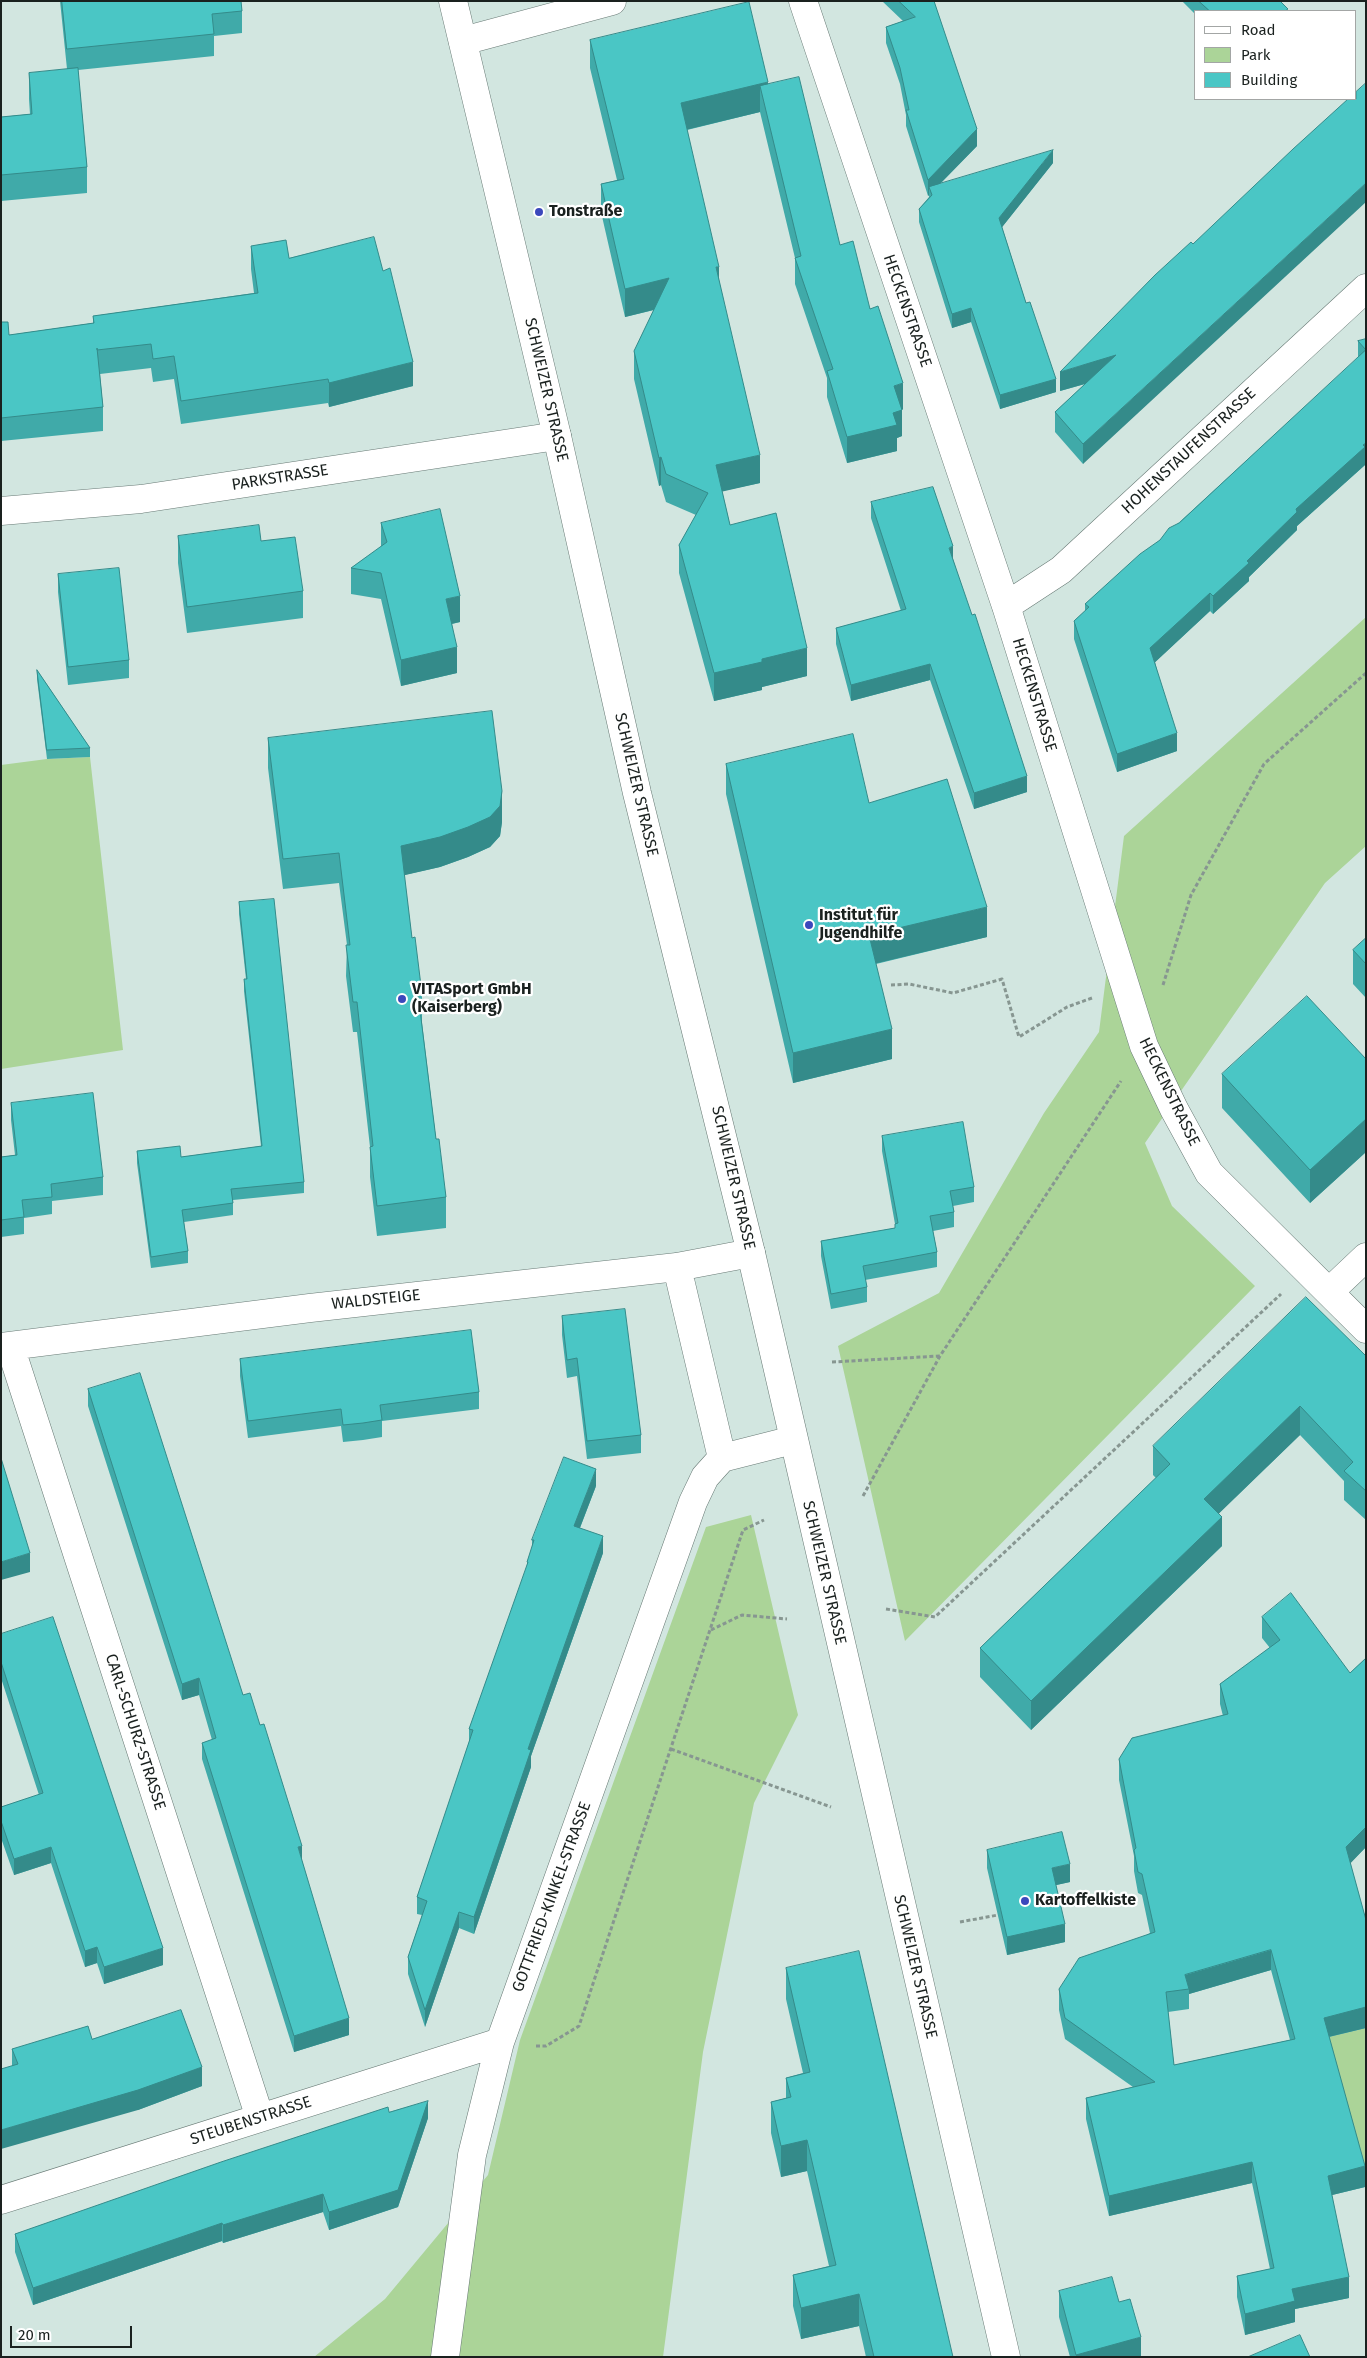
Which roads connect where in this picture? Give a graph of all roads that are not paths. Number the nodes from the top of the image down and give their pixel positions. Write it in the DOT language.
graph roads {
  1 [pos="453,1"];
  2 [pos="612,1"];
  3 [pos="803,1"];
  4 [pos="462,41"];
  5 [pos="1366,288"];
  6 [pos="557,436"];
  7 [pos="1,511"];
  8 [pos="1006,606"];
  9 [pos="750,1252"];
  10 [pos="1366,1257"];
  11 [pos="677,1267"];
  12 [pos="1329,1292"];
  13 [pos="1366,1329"];
  14 [pos="6,1347"];
  15 [pos="793,1440"];
  16 [pos="722,1458"];
  17 [pos="500,2042"];
  18 [pos="260,2118"];
  19 [pos="1,2200"];
  20 [pos="445,2357"];
  21 [pos="1006,2357"];
  1 -- 4 [label="street, SCHWEIZER STRASSE"];
  2 -- 4 [label="street"];
  3 -- 8 [label="street, HECKENSTRASSE"];
  4 -- 6 [label="street, SCHWEIZER STRASSE"];
  5 -- 8 [label="street, HOHENSTAUFENSTRASSE"];
  6 -- 7 [label="street, PARKSTRASSE"];
  6 -- 9 [label="street, SCHWEIZER STRASSE"];
  8 -- 12 [label="street, HECKENSTRASSE"];
  9 -- 11 [label="street, WALDSTEIGE"];
  9 -- 15 [label="street, SCHWEIZER STRASSE"];
  10 -- 12 [label="street"];
  11 -- 14 [label="street, WALDSTEIGE"];
  11 -- 16 [label="street"];
  12 -- 13 [label="street, HECKENSTRASSE"];
  14 -- 18 [label="street, CARL-SCHURZ-STRASSE"];
  15 -- 16 [label="street"];
  15 -- 21 [label="street, SCHWEIZER STRASSE"];
  16 -- 17 [label="street, GOTTFRIED-KINKEL-STRASSE"];
  17 -- 18 [label="street, STEUBENSTRASSE"];
  17 -- 20 [label="street, GOTTFRIED-KINKEL-STRASSE"];
  18 -- 19 [label="street, STEUBENSTRASSE"];
}
